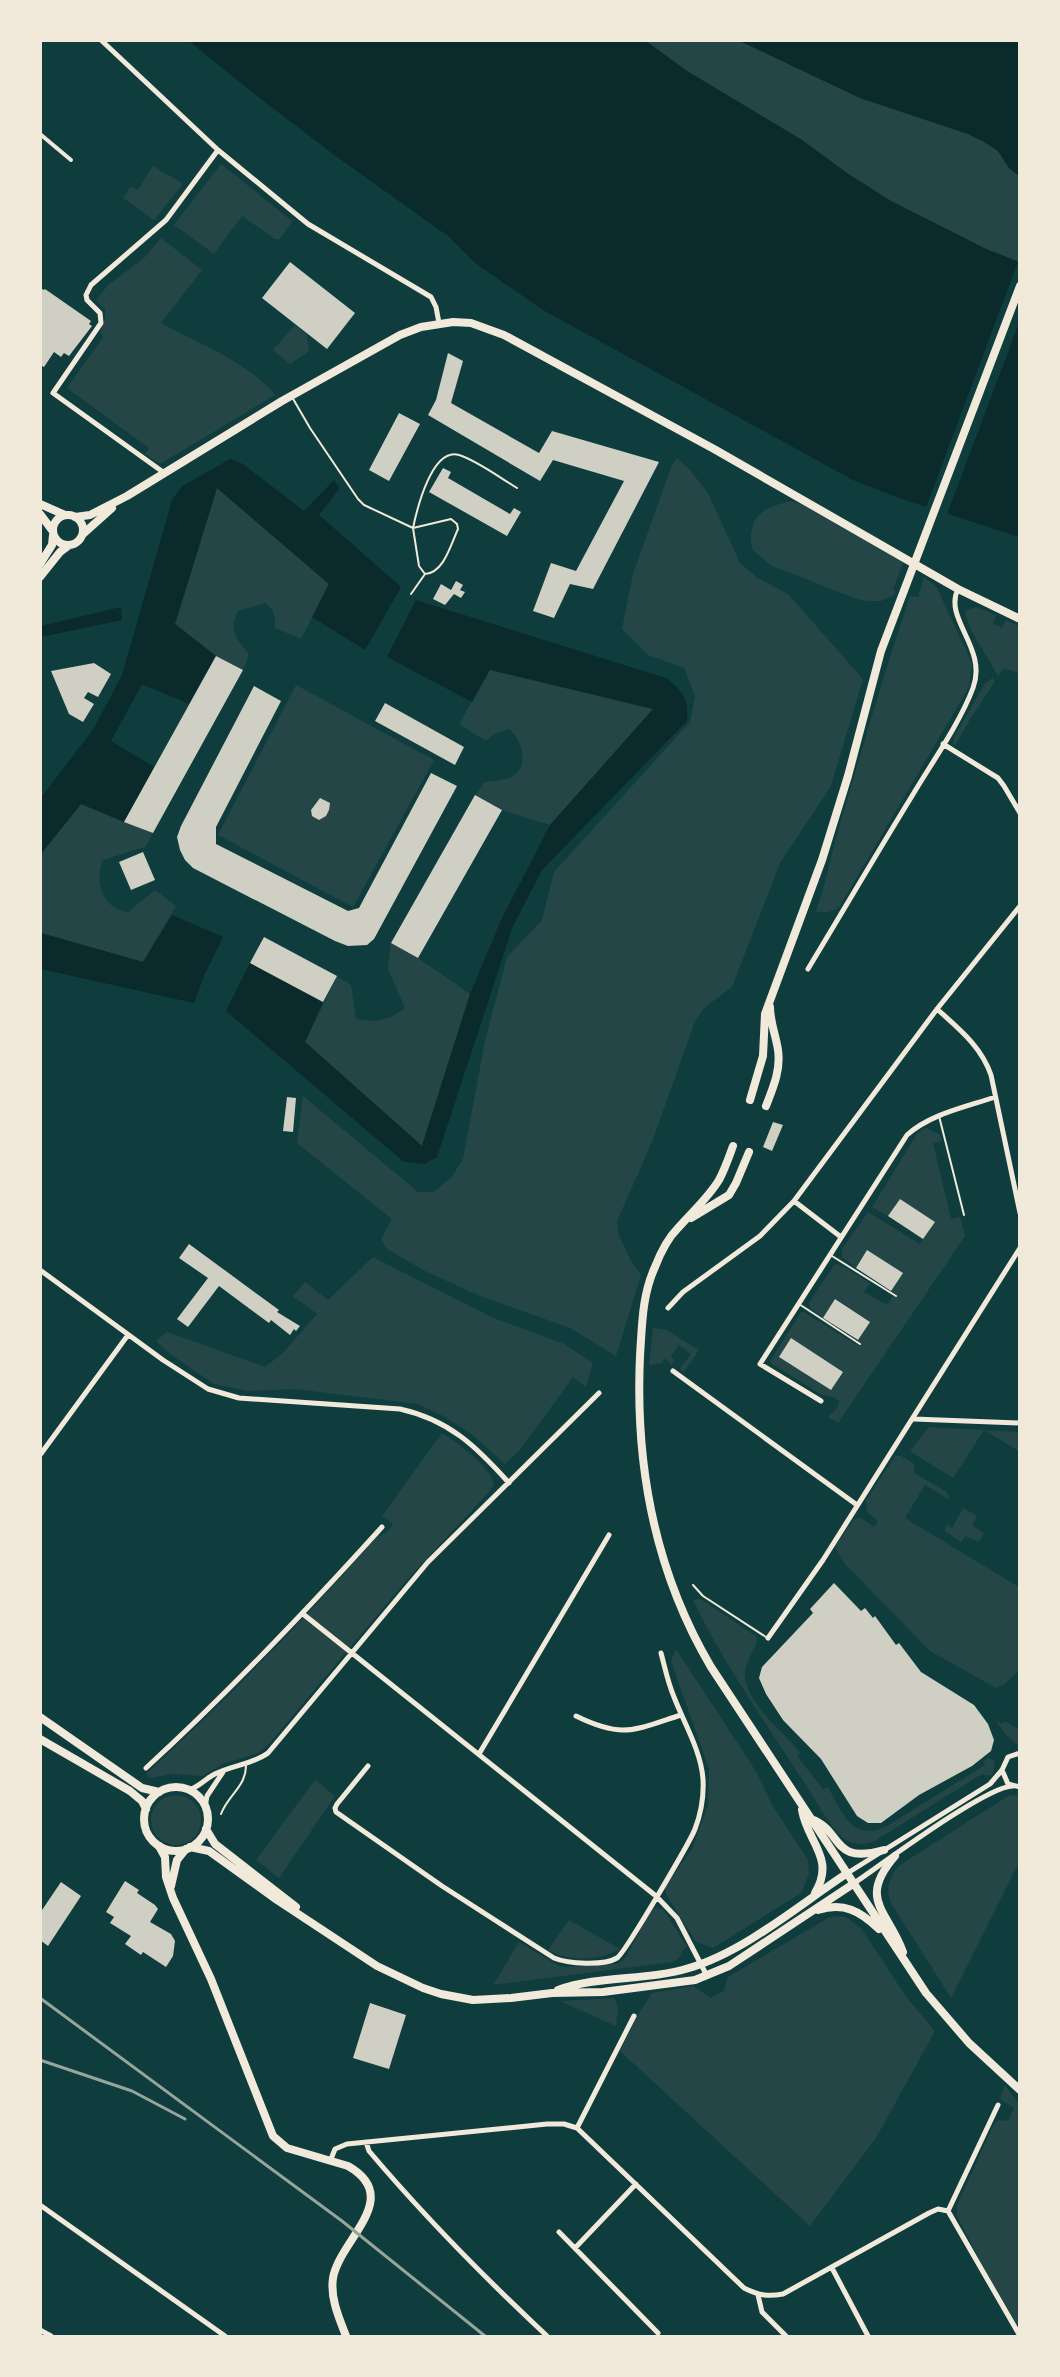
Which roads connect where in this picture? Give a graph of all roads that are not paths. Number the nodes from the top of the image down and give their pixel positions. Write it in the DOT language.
graph roads {
  1 [pos="101,40"];
  2 [pos="40,134"];
  3 [pos="218,150"];
  4 [pos="71,160"];
  5 [pos="1020,286"];
  6 [pos="439,323"];
  7 [pos="291,396"];
  8 [pos="164,472"];
  9 [pos="517,488"];
  10 [pos="127,496"];
  11 [pos="40,504"];
  12 [pos="40,514"];
  13 [pos="65,515"];
  14 [pos="75,518"];
  15 [pos="413,528"];
  16 [pos="53,532"];
  17 [pos="82,535"];
  18 [pos="68,546"];
  19 [pos="40,564"];
  20 [pos="425,574"];
  21 [pos="40,577"];
  22 [pos="958,590"];
  23 [pos="411,594"];
  24 [pos="1020,619"];
  25 [pos="943,744"];
  26 [pos="1020,813"];
  27 [pos="1020,906"];
  28 [pos="808,969"];
  29 [pos="771,998"];
  30 [pos="937,1009"];
  31 [pos="995,1097"];
  32 [pos="750,1100"];
  33 [pos="766,1106"];
  34 [pos="939,1116"];
  35 [pos="733,1146"];
  36 [pos="749,1152"];
  37 [pos="794,1201"];
  38 [pos="1020,1213"];
  39 [pos="964,1215"];
  40 [pos="680,1225"];
  41 [pos="841,1237"];
  42 [pos="1020,1248"];
  43 [pos="830,1255"];
  44 [pos="40,1270"];
  45 [pos="896,1296"];
  46 [pos="799,1304"];
  47 [pos="668,1308"];
  48 [pos="128,1335"];
  49 [pos="860,1344"];
  50 [pos="673,1371"];
  51 [pos="599,1393"];
  52 [pos="821,1401"];
  53 [pos="914,1419"];
  54 [pos="1020,1423"];
  55 [pos="40,1455"];
  56 [pos="509,1483"];
  57 [pos="857,1504"];
  58 [pos="382,1527"];
  59 [pos="609,1535"];
  60 [pos="693,1585"];
  61 [pos="303,1614"];
  62 [pos="768,1638"];
  63 [pos="352,1652"];
  64 [pos="661,1653"];
  65 [pos="681,1715"];
  66 [pos="576,1716"];
  67 [pos="40,1718"];
  68 [pos="40,1739"];
  69 [pos="1020,1753"];
  70 [pos="479,1754"];
  71 [pos="246,1764"];
  72 [pos="368,1766"];
  73 [pos="146,1768"];
  74 [pos="224,1770"];
  75 [pos="1002,1770"];
  76 [pos="1016,1787"];
  77 [pos="188,1790"];
  78 [pos="159,1792"];
  79 [pos="802,1806"];
  80 [pos="205,1807"];
  81 [pos="146,1809"];
  82 [pos="221,1814"];
  83 [pos="809,1818"];
  84 [pos="206,1829"];
  85 [pos="159,1846"];
  86 [pos="188,1848"];
  87 [pos="884,1850"];
  88 [pos="895,1856"];
  89 [pos="846,1874"];
  90 [pos="853,1884"];
  91 [pos="171,1887"];
  92 [pos="656,1896"];
  93 [pos="813,1896"];
  94 [pos="807,1915"];
  95 [pos="306,1918"];
  96 [pos="890,1939"];
  97 [pos="701,1965"];
  98 [pos="908,1967"];
  99 [pos="707,1976"];
  100 [pos="552,1993"];
  101 [pos="634,2016"];
  102 [pos="1020,2090"];
  103 [pos="998,2105"];
  104 [pos="577,2128"];
  105 [pos="366,2142"];
  106 [pos="331,2159"];
  107 [pos="636,2184"];
  108 [pos="40,2205"];
  109 [pos="948,2211"];
  110 [pos="559,2232"];
  111 [pos="575,2248"];
  112 [pos="832,2268"];
  113 [pos="758,2295"];
  114 [pos="40,2330"];
  115 [pos="658,2332"];
  116 [pos="1020,2336"];
  117 [pos="51,2337"];
  118 [pos="225,2337"];
  119 [pos="346,2337"];
  120 [pos="547,2337"];
  121 [pos="786,2337"];
  122 [pos="868,2337"];
  1 -- 3 [label="street"];
  2 -- 4 [label="street"];
  3 -- 6 [label="street"];
  3 -- 8 [label="street"];
  5 -- 29 [label="main road"];
  6 -- 7 [label="main road"];
  6 -- 22 [label="main road"];
  7 -- 8 [label="main road"];
  7 -- 15 [label="lane"];
  8 -- 10 [label="main road"];
  9 -- 15 [label="lane"];
  10 -- 14 [label="main road"];
  10 -- 17 [label="main road"];
  11 -- 13 [label="main road"];
  12 -- 16 [label="main road"];
  13 -- 14 [label="main road"];
  13 -- 16 [label="main road"];
  14 -- 17 [label="main road"];
  15 -- 20 [label="lane"];
  15 -- 20 [label="lane"];
  16 -- 18 [label="main road"];
  16 -- 19 [label="main road"];
  17 -- 18 [label="main road"];
  18 -- 21 [label="main road"];
  20 -- 23 [label="lane"];
  22 -- 24 [label="main road"];
  22 -- 25 [label="street"];
  25 -- 26 [label="street"];
  25 -- 28 [label="street"];
  27 -- 30 [label="street"];
  29 -- 32 [label="main road"];
  29 -- 33 [label="main road"];
  30 -- 31 [label="street"];
  30 -- 37 [label="street"];
  31 -- 34 [label="street"];
  31 -- 38 [label="street"];
  34 -- 39 [label="lane"];
  34 -- 41 [label="street"];
  35 -- 40 [label="main road"];
  36 -- 40 [label="main road"];
  37 -- 41 [label="street"];
  37 -- 47 [label="street"];
  40 -- 79 [label="main road"];
  41 -- 43 [label="street"];
  42 -- 53 [label="street"];
  43 -- 45 [label="lane"];
  43 -- 46 [label="street"];
  44 -- 48 [label="street"];
  46 -- 49 [label="lane"];
  46 -- 52 [label="street"];
  48 -- 55 [label="street"];
  48 -- 56 [label="street"];
  50 -- 57 [label="street"];
  51 -- 56 [label="street"];
  53 -- 54 [label="street"];
  53 -- 57 [label="street"];
  56 -- 63 [label="street"];
  57 -- 62 [label="street"];
  58 -- 61 [label="street"];
  59 -- 70 [label="street"];
  60 -- 62 [label="lane"];
  61 -- 63 [label="street"];
  61 -- 73 [label="street"];
  63 -- 70 [label="street"];
  63 -- 71 [label="street"];
  64 -- 65 [label="street"];
  65 -- 66 [label="street"];
  65 -- 92 [label="street"];
  67 -- 78 [label="main road"];
  68 -- 81 [label="main road"];
  69 -- 75 [label="street"];
  70 -- 92 [label="street"];
  71 -- 74 [label="street"];
  71 -- 82 [label="lane"];
  72 -- 92 [label="street"];
  74 -- 77 [label="street"];
  74 -- 80 [label="street"];
  75 -- 76 [label="street"];
  75 -- 87 [label="street"];
  76 -- 88 [label="street"];
  77 -- 78 [label="main road"];
  77 -- 80 [label="main road"];
  78 -- 81 [label="main road"];
  79 -- 83 [label="main road"];
  79 -- 93 [label="main road"];
  80 -- 84 [label="main road"];
  81 -- 85 [label="main road"];
  83 -- 87 [label="main road"];
  83 -- 89 [label="main road"];
  84 -- 86 [label="main road"];
  84 -- 95 [label="main road"];
  85 -- 86 [label="main road"];
  85 -- 91 [label="main road"];
  86 -- 91 [label="main road"];
  86 -- 95 [label="main road"];
  87 -- 89 [label="street"];
  88 -- 90 [label="street"];
  88 -- 98 [label="main road"];
  89 -- 90 [label="main road"];
  89 -- 93 [label="main road"];
  90 -- 94 [label="main road"];
  90 -- 96 [label="main road"];
  91 -- 106 [label="main road"];
  92 -- 97 [label="street"];
  93 -- 97 [label="main road"];
  94 -- 96 [label="main road"];
  94 -- 99 [label="main road"];
  95 -- 100 [label="main road"];
  96 -- 98 [label="main road"];
  97 -- 99 [label="street"];
  97 -- 100 [label="main road"];
  98 -- 102 [label="main road"];
  99 -- 100 [label="main road"];
  101 -- 104 [label="street"];
  103 -- 109 [label="street"];
  104 -- 105 [label="street"];
  104 -- 107 [label="street"];
  105 -- 106 [label="street"];
  105 -- 120 [label="street"];
  106 -- 119 [label="main road"];
  107 -- 111 [label="street"];
  107 -- 113 [label="street"];
  108 -- 118 [label="street"];
  109 -- 112 [label="street"];
  109 -- 116 [label="street"];
  110 -- 111 [label="street"];
  111 -- 115 [label="street"];
  112 -- 113 [label="street"];
  112 -- 122 [label="street"];
  113 -- 121 [label="street"];
  114 -- 117 [label="street"];
}
